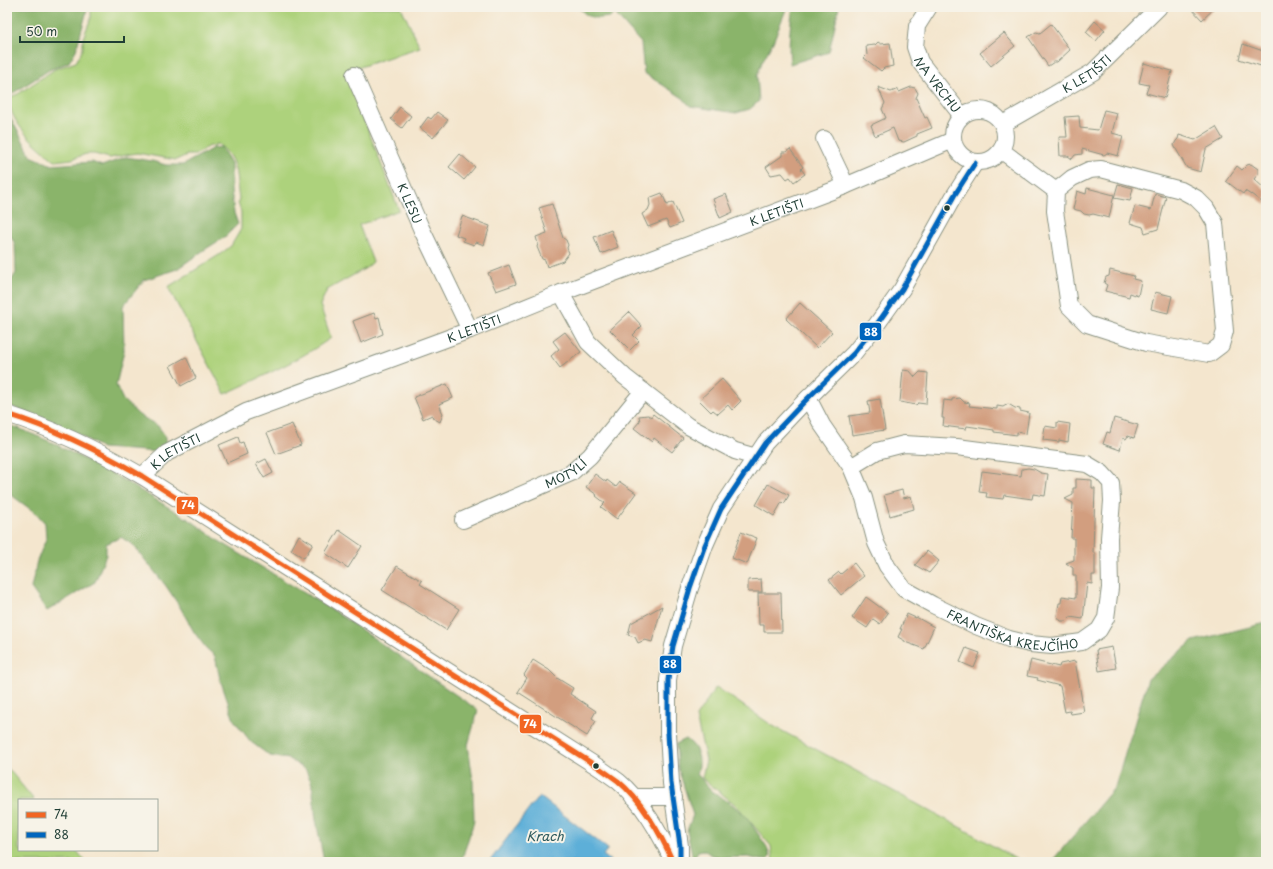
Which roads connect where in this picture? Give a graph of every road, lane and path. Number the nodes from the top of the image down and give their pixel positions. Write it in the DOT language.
graph roads {
  1 [pos="929,7"];
  2 [pos="1159,7"];
  3 [pos="354,75"];
  4 [pos="962,116"];
  5 [pos="1003,124"];
  6 [pos="824,139"];
  7 [pos="953,140"];
  8 [pos="1002,152"];
  9 [pos="975,163"];
  10 [pos="845,186"];
  11 [pos="1056,191"];
  12 [pos="561,293"];
  13 [pos="470,330"];
  14 [pos="643,391"];
  15 [pos="808,398"];
  16 [pos="7,414"];
  17 [pos="756,457"];
  18 [pos="851,467"];
  19 [pos="142,476"];
  20 [pos="463,520"];
  21 [pos="633,797"];
  22 [pos="674,798"];
  23 [pos="673,862"];
  24 [pos="680,862"];
  1 -- 4 [label="street, NA VRCHU"];
  2 -- 5 [label="street, K LETIŠTI"];
  3 -- 13 [label="street, K LESU"];
  4 -- 5 [label="street"];
  4 -- 7 [label="street"];
  5 -- 8 [label="street"];
  6 -- 10 [label="street"];
  7 -- 9 [label="street"];
  7 -- 10 [label="street, K LETIŠTI"];
  8 -- 9 [label="street"];
  8 -- 11 [label="street"];
  9 -- 15 [label="street"];
  10 -- 12 [label="street, K LETIŠTI"];
  11 -- 11 [label="street"];
  12 -- 13 [label="street, K LETIŠTI"];
  12 -- 14 [label="street"];
  13 -- 19 [label="street, K LETIŠTI"];
  14 -- 17 [label="street"];
  14 -- 20 [label="street, MOTÝLÍ"];
  15 -- 17 [label="street"];
  15 -- 18 [label="street, FRANTIŠKA KREJČÍHO"];
  16 -- 19 [label="street, K LETIŠTI"];
  17 -- 22 [label="street"];
  18 -- 18 [label="street, FRANTIŠKA KREJČÍHO"];
  19 -- 21 [label="street"];
  21 -- 22 [label="street"];
  21 -- 23 [label="street"];
  22 -- 24 [label="street"];
}
